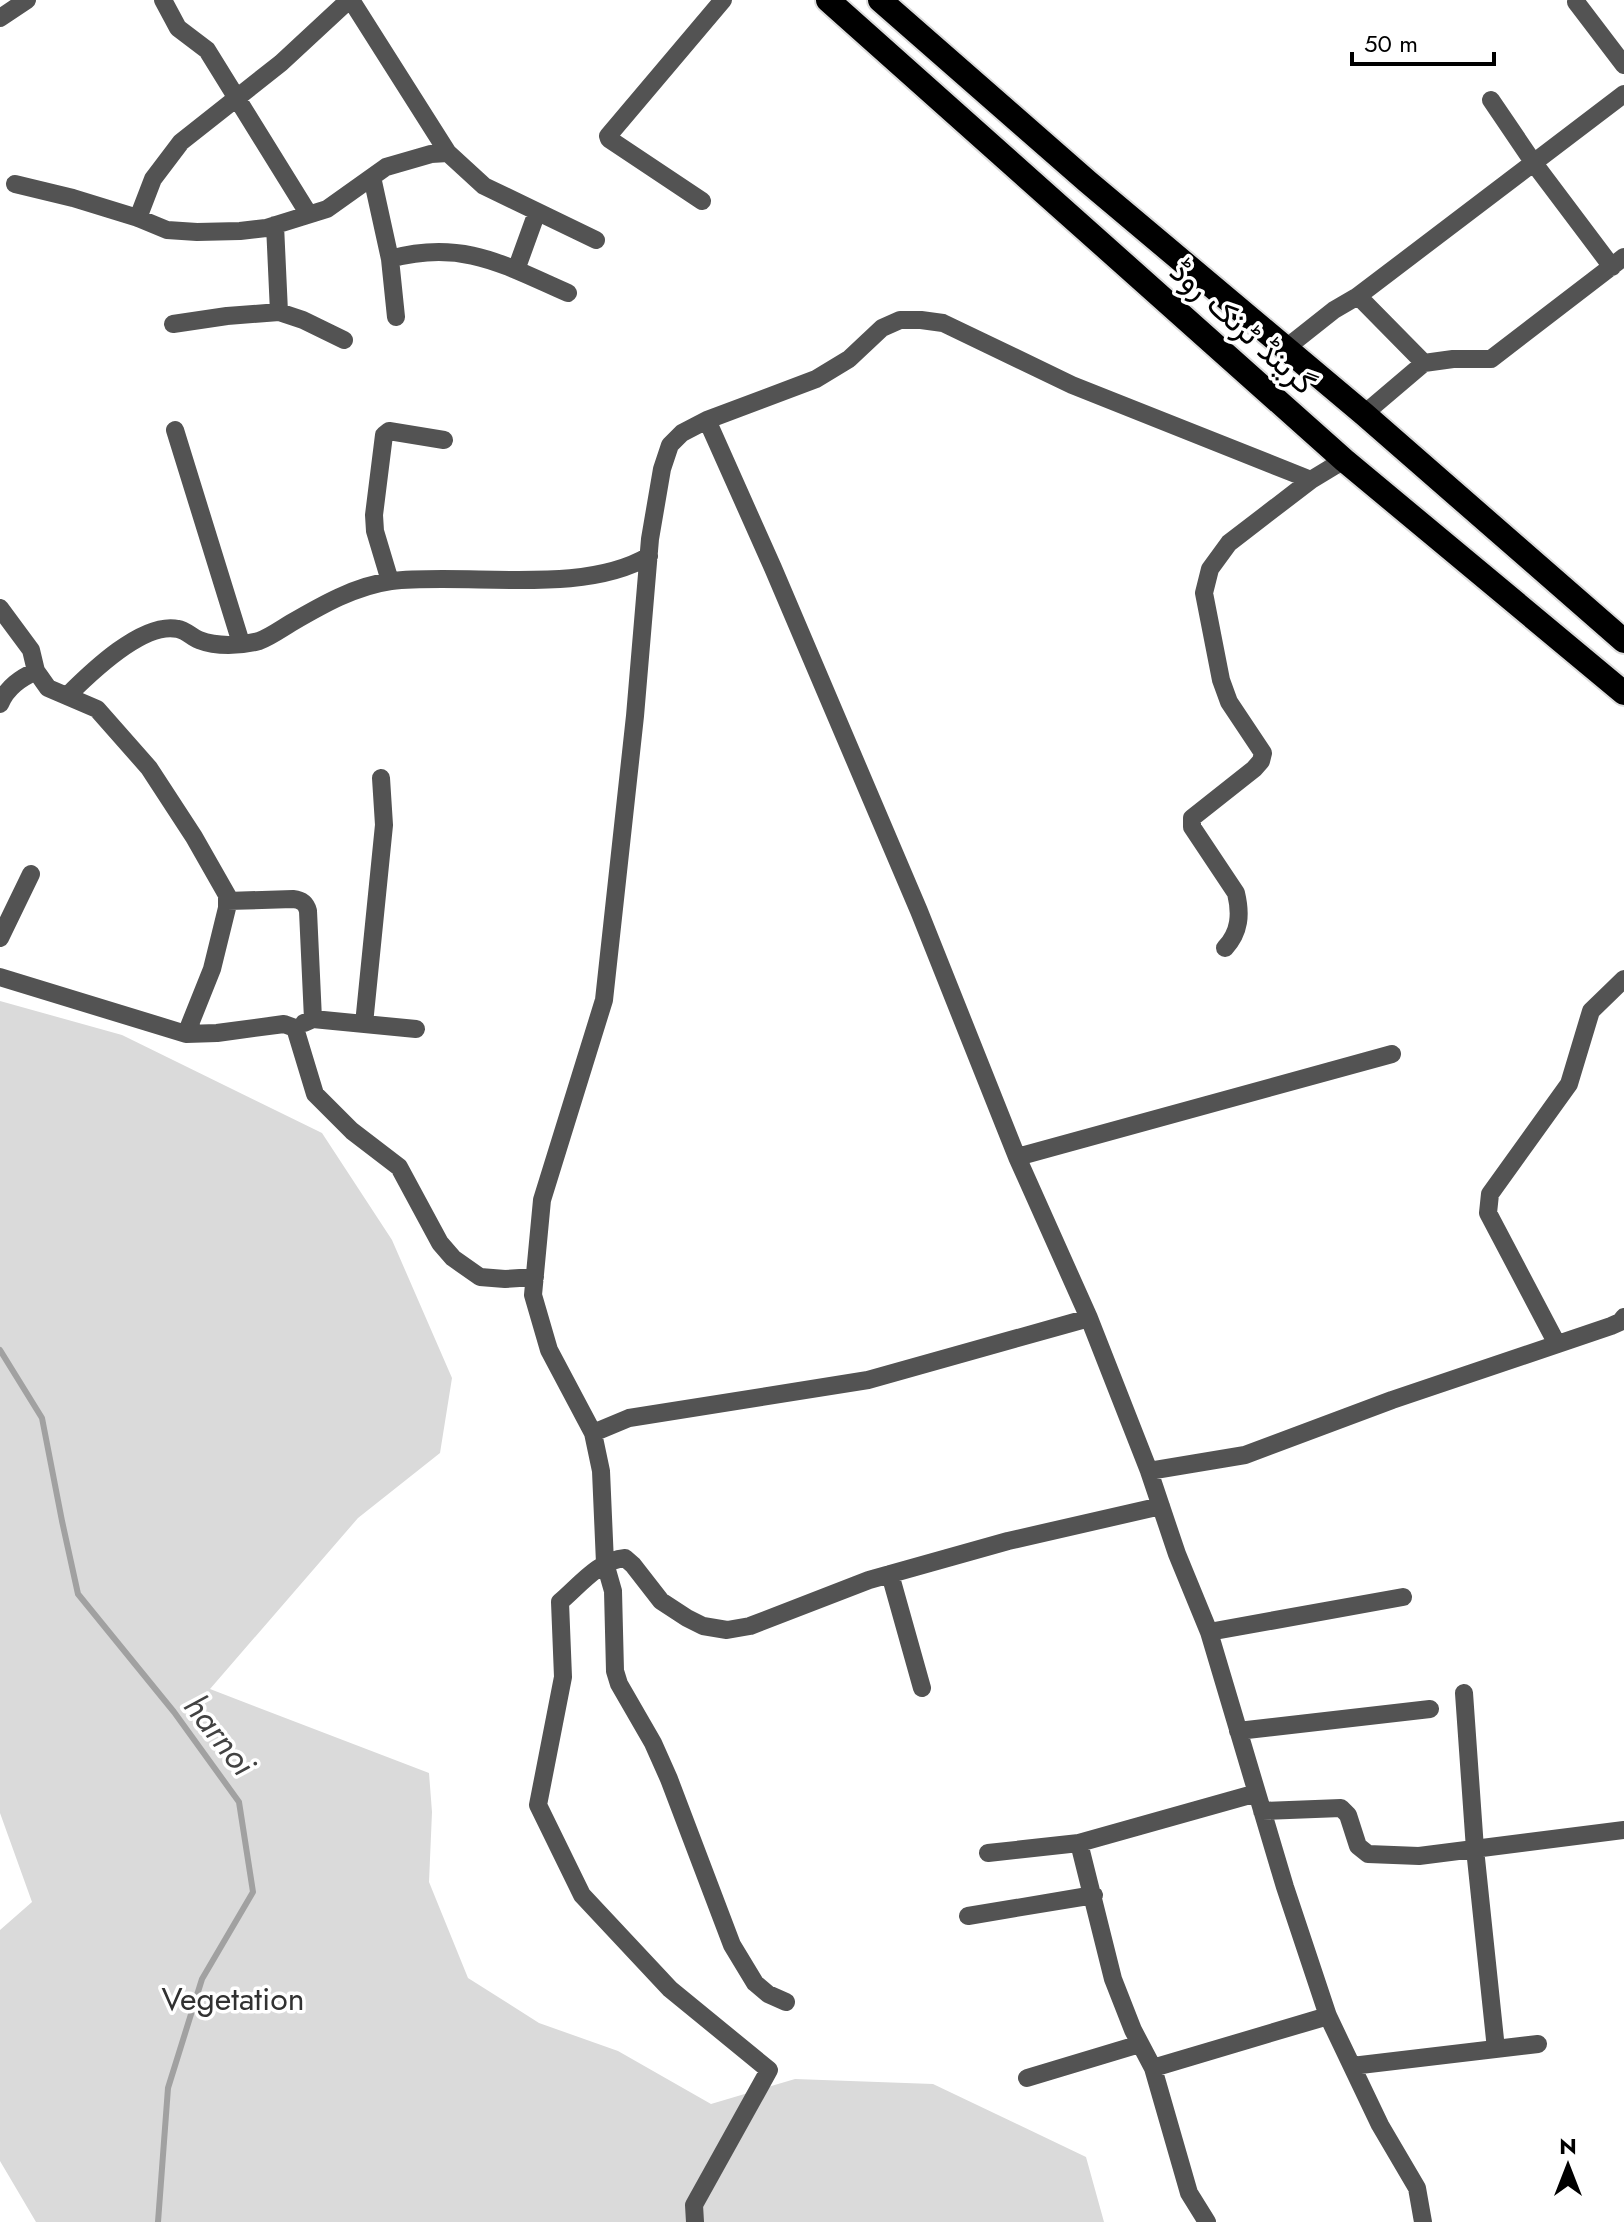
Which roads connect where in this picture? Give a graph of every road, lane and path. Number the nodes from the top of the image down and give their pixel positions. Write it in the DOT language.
graph roads {
  1 [pos="27,0"];
  2 [pos="163,0"];
  3 [pos="350,0"];
  4 [pos="723,0"];
  5 [pos="880,0"];
  6 [pos="1576,2"];
  7 [pos="842,5"];
  8 [pos="0,18"];
  9 [pos="1624,65"];
  10 [pos="1624,94"];
  11 [pos="236,99"];
  12 [pos="1491,100"];
  13 [pos="448,153"];
  14 [pos="1533,162"];
  15 [pos="372,177"];
  16 [pos="15,184"];
  17 [pos="702,201"];
  18 [pos="537,212"];
  19 [pos="308,213"];
  20 [pos="138,218"];
  21 [pos="275,225"];
  22 [pos="596,240"];
  23 [pos="390,259"];
  24 [pos="1618,262"];
  25 [pos="516,270"];
  26 [pos="568,293"];
  27 [pos="1358,296"];
  28 [pos="279,312"];
  29 [pos="396,317"];
  30 [pos="173,324"];
  31 [pos="344,340"];
  32 [pos="1286,348"];
  33 [pos="1424,363"];
  34 [pos="1364,414"];
  35 [pos="707,420"];
  36 [pos="175,430"];
  37 [pos="444,440"];
  38 [pos="1344,460"];
  39 [pos="1311,480"];
  40 [pos="649,556"];
  41 [pos="390,581"];
  42 [pos="0,608"];
  43 [pos="1624,641"];
  44 [pos="241,643"];
  45 [pos="36,671"];
  46 [pos="1624,693"];
  47 [pos="67,696"];
  48 [pos="0,704"];
  49 [pos="381,778"];
  50 [pos="31,874"];
  51 [pos="227,901"];
  52 [pos="0,938"];
  53 [pos="1225,948"];
  54 [pos="0,977"];
  55 [pos="1624,979"];
  56 [pos="313,1019"];
  57 [pos="364,1024"];
  58 [pos="295,1028"];
  59 [pos="416,1029"];
  60 [pos="186,1034"];
  61 [pos="1392,1054"];
  62 [pos="1017,1157"];
  63 [pos="535,1277"];
  64 [pos="1624,1317"];
  65 [pos="1089,1318"];
  66 [pos="1557,1344"];
  67 [pos="593,1433"];
  68 [pos="1149,1471"];
  69 [pos="1161,1506"];
  70 [pos="605,1563"];
  71 [pos="890,1574"];
  72 [pos="1403,1597"];
  73 [pos="1209,1632"];
  74 [pos="922,1688"];
  75 [pos="1464,1693"];
  76 [pos="1430,1709"];
  77 [pos="1238,1731"];
  78 [pos="1260,1802"];
  79 [pos="1624,1830"];
  80 [pos="1079,1843"];
  81 [pos="1475,1849"];
  82 [pos="988,1853"];
  83 [pos="1094,1895"];
  84 [pos="968,1916"];
  85 [pos="786,2002"];
  86 [pos="1328,2016"];
  87 [pos="1140,2044"];
  88 [pos="1538,2044"];
  89 [pos="1496,2049"];
  90 [pos="1352,2066"];
  91 [pos="1153,2068"];
  92 [pos="1027,2078"];
  93 [pos="695,2222"];
  94 [pos="1207,2222"];
  95 [pos="1423,2222"];
  1 -- 8 [label="street"];
  2 -- 11 [label="street"];
  3 -- 11 [label="street"];
  3 -- 13 [label="street"];
  4 -- 17 [label="street"];
  5 -- 32 [label="highway, گرینڈ ٹرنک روڈ"];
  6 -- 9 [label="street"];
  7 -- 38 [label="highway, گرینڈ ٹرنک روڈ"];
  10 -- 14 [label="street"];
  11 -- 19 [label="street"];
  11 -- 20 [label="street"];
  12 -- 14 [label="street"];
  13 -- 15 [label="street"];
  13 -- 18 [label="street"];
  14 -- 24 [label="street"];
  14 -- 27 [label="street"];
  15 -- 19 [label="street"];
  15 -- 23 [label="street"];
  16 -- 20 [label="street"];
  18 -- 22 [label="street"];
  18 -- 25 [label="street"];
  19 -- 21 [label="street"];
  20 -- 21 [label="street"];
  21 -- 28 [label="street"];
  23 -- 25 [label="street"];
  23 -- 29 [label="street"];
  24 -- 33 [label="street"];
  25 -- 26 [label="street"];
  27 -- 32 [label="street"];
  27 -- 33 [label="street"];
  28 -- 30 [label="street"];
  28 -- 31 [label="street"];
  32 -- 34 [label="highway, گرینڈ ٹرنک روڈ"];
  33 -- 34 [label="street"];
  34 -- 43 [label="highway, گرینڈ ٹرنک روڈ"];
  35 -- 39 [label="street"];
  35 -- 40 [label="street"];
  35 -- 62 [label="street"];
  36 -- 44 [label="street"];
  37 -- 41 [label="street"];
  38 -- 39 [label="street"];
  38 -- 46 [label="highway, گرینڈ ٹرنک روڈ"];
  39 -- 53 [label="street"];
  40 -- 41 [label="street"];
  40 -- 63 [label="street"];
  41 -- 44 [label="street"];
  42 -- 45 [label="street"];
  44 -- 47 [label="street"];
  45 -- 47 [label="street"];
  45 -- 48 [label="street"];
  47 -- 51 [label="street"];
  49 -- 57 [label="street"];
  50 -- 52 [label="street"];
  51 -- 56 [label="street"];
  51 -- 60 [label="street"];
  54 -- 60 [label="street"];
  55 -- 66 [label="street"];
  56 -- 57 [label="street"];
  56 -- 58 [label="street"];
  57 -- 59 [label="street"];
  58 -- 60 [label="street"];
  58 -- 63 [label="street"];
  61 -- 62 [label="street"];
  62 -- 65 [label="street"];
  63 -- 67 [label="street"];
  64 -- 66 [label="street"];
  65 -- 67 [label="street"];
  65 -- 68 [label="street"];
  66 -- 68 [label="street"];
  67 -- 70 [label="street"];
  68 -- 69 [label="street"];
  69 -- 71 [label="street"];
  69 -- 73 [label="street"];
  70 -- 71 [label="street"];
  70 -- 85 [label="street"];
  70 -- 93 [label="street"];
  71 -- 74 [label="street"];
  72 -- 73 [label="street"];
  73 -- 77 [label="street"];
  75 -- 81 [label="street"];
  76 -- 77 [label="street"];
  77 -- 78 [label="street"];
  78 -- 80 [label="street"];
  78 -- 81 [label="street"];
  78 -- 86 [label="street"];
  79 -- 81 [label="street"];
  80 -- 82 [label="street"];
  80 -- 83 [label="street"];
  81 -- 89 [label="street"];
  83 -- 84 [label="street"];
  83 -- 87 [label="street"];
  86 -- 90 [label="street"];
  86 -- 91 [label="street"];
  87 -- 91 [label="street"];
  87 -- 92 [label="street"];
  88 -- 89 [label="street"];
  89 -- 90 [label="street"];
  90 -- 95 [label="street"];
  91 -- 94 [label="street"];
}
